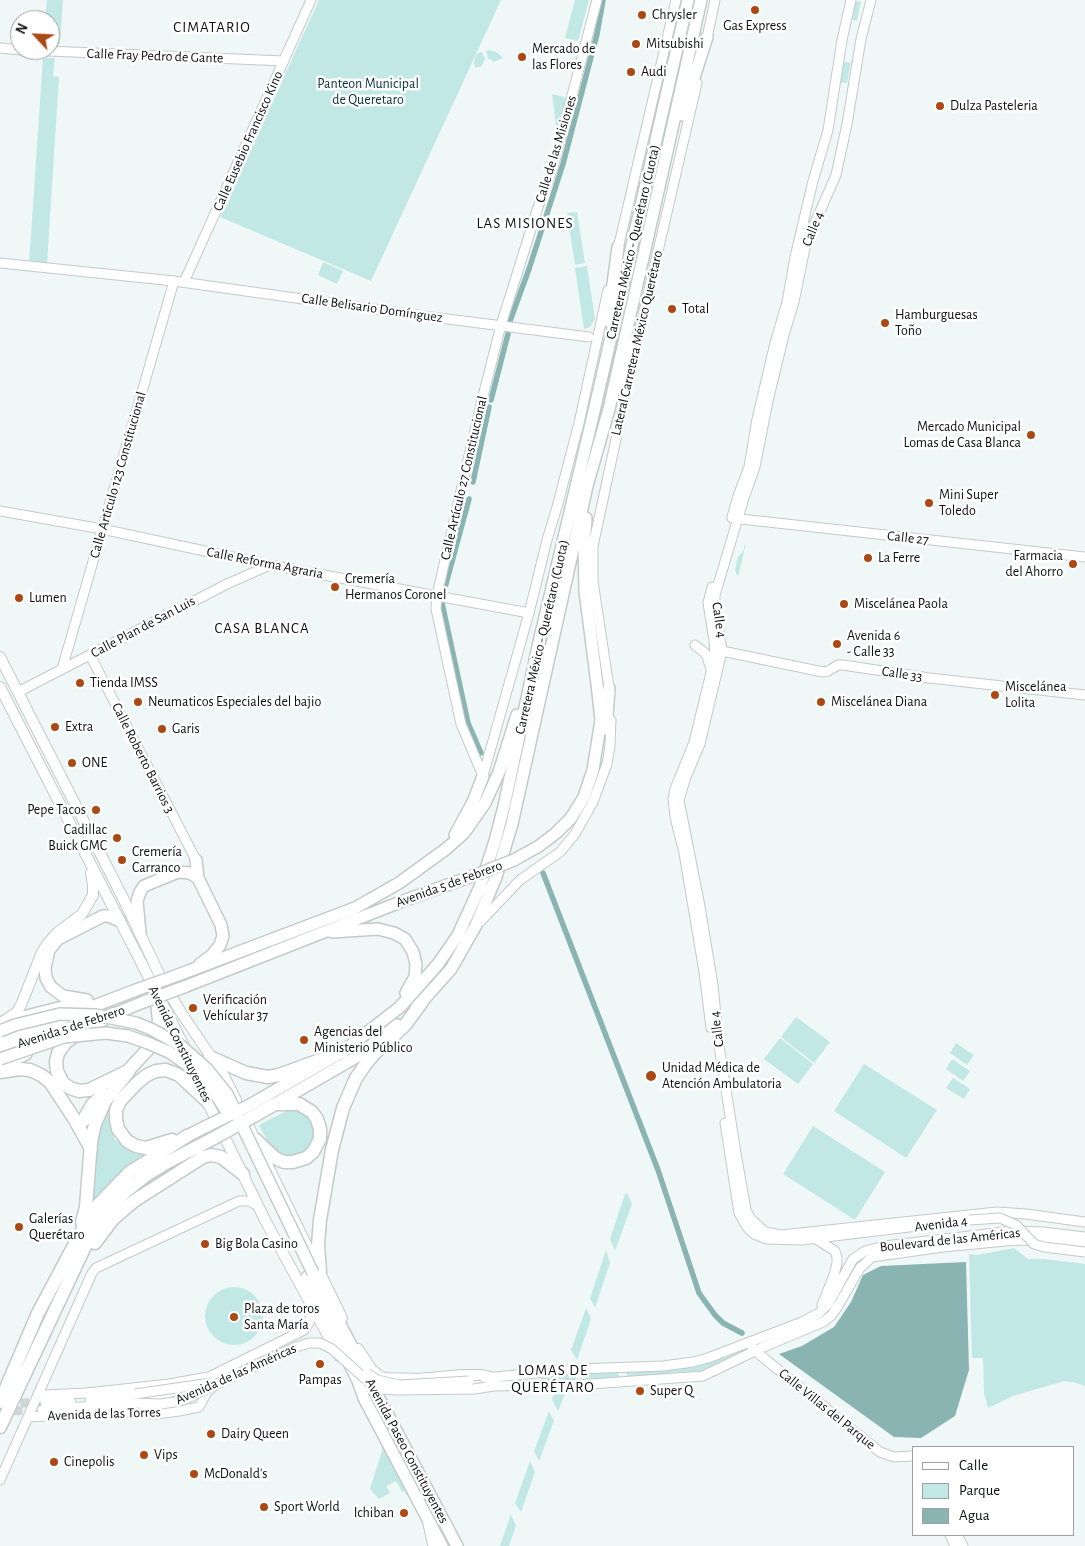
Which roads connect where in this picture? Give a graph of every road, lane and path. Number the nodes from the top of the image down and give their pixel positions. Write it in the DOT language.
graph roads {
  1 [pos="311,0"];
  2 [pos="597,0"];
  3 [pos="666,0"];
  4 [pos="688,0"];
  5 [pos="701,0"];
  6 [pos="715,0"];
  7 [pos="851,0"];
  8 [pos="871,0"];
  9 [pos="676,3"];
  10 [pos="707,37"];
  11 [pos="60,51"];
  12 [pos="284,61"];
  13 [pos="668,152"];
  14 [pos="618,247"];
  15 [pos="0,263"];
  16 [pos="174,281"];
  17 [pos="184,282"];
  18 [pos="600,320"];
  19 [pos="501,325"];
  20 [pos="640,329"];
  21 [pos="589,337"];
  22 [pos="593,352"];
  23 [pos="596,407"];
  24 [pos="608,409"];
  25 [pos="587,486"];
  26 [pos="0,511"];
  27 [pos="735,519"];
  28 [pos="102,530"];
  29 [pos="1085,557"];
  30 [pos="270,565"];
  31 [pos="437,595"];
  32 [pos="529,613"];
  33 [pos="539,642"];
  34 [pos="695,645"];
  35 [pos="722,652"];
  36 [pos="90,655"];
  37 [pos="0,657"];
  38 [pos="62,669"];
  39 [pos="711,670"];
  40 [pos="0,687"];
  41 [pos="609,688"];
  42 [pos="18,692"];
  43 [pos="1085,695"];
  44 [pos="483,776"];
  45 [pos="584,797"];
  46 [pos="446,849"];
  47 [pos="87,857"];
  48 [pos="196,860"];
  49 [pos="198,878"];
  50 [pos="120,921"];
  51 [pos="476,925"];
  52 [pos="140,933"];
  53 [pos="321,933"];
  54 [pos="192,970"];
  55 [pos="132,991"];
  56 [pos="151,998"];
  57 [pos="87,1000"];
  58 [pos="422,1002"];
  59 [pos="114,1014"];
  60 [pos="77,1024"];
  61 [pos="1,1025"];
  62 [pos="0,1042"];
  63 [pos="354,1044"];
  64 [pos="0,1050"];
  65 [pos="342,1052"];
  66 [pos="210,1057"];
  67 [pos="0,1059"];
  68 [pos="0,1066"];
  69 [pos="129,1071"];
  70 [pos="0,1072"];
  71 [pos="207,1101"];
  72 [pos="275,1104"];
  73 [pos="251,1111"];
  74 [pos="83,1121"];
  75 [pos="187,1136"];
  76 [pos="256,1139"];
  77 [pos="80,1140"];
  78 [pos="91,1149"];
  79 [pos="245,1178"];
  80 [pos="81,1180"];
  81 [pos="239,1201"];
  82 [pos="258,1206"];
  83 [pos="739,1213"];
  84 [pos="750,1218"];
  85 [pos="1085,1222"];
  86 [pos="1085,1237"];
  87 [pos="816,1239"];
  88 [pos="74,1243"];
  89 [pos="1085,1245"];
  90 [pos="1085,1252"];
  91 [pos="313,1274"];
  92 [pos="312,1306"];
  93 [pos="38,1313"];
  94 [pos="819,1313"];
  95 [pos="349,1333"];
  96 [pos="751,1342"];
  97 [pos="771,1344"];
  98 [pos="758,1350"];
  99 [pos="338,1355"];
  100 [pos="357,1356"];
  101 [pos="769,1358"];
  102 [pos="24,1373"];
  103 [pos="490,1378"];
  104 [pos="418,1379"];
  105 [pos="194,1380"];
  106 [pos="0,1381"];
  107 [pos="213,1385"];
  108 [pos="471,1385"];
  109 [pos="423,1392"];
  110 [pos="88,1397"];
  111 [pos="364,1398"];
  112 [pos="133,1399"];
  113 [pos="0,1402"];
  114 [pos="42,1404"];
  115 [pos="102,1406"];
  116 [pos="169,1412"];
  117 [pos="834,1412"];
  118 [pos="28,1417"];
  119 [pos="851,1425"];
  120 [pos="0,1427"];
  121 [pos="912,1450"];
  122 [pos="912,1456"];
  123 [pos="0,1480"];
  124 [pos="426,1516"];
  125 [pos="444,1518"];
  126 [pos="433,1546"];
  127 [pos="442,1546"];
  128 [pos="457,1546"];
  129 [pos="462,1546"];
  1 -- 12 [label="main road, Calle Eusebio Francisco Kino"];
  2 -- 19 [label="main road, Calle de las Misiones"];
  3 -- 9 [label="main road"];
  4 -- 23 [label="highway, Carretera México - Querétaro (Cuota)"];
  5 -- 13 [label="highway, Carretera México - Querétaro (Cuota)"];
  6 -- 10 [label="main road, Lateral Carretera México Querétaro"];
  7 -- 27 [label="main road, Calle 4"];
  8 -- 27 [label="main road, Calle 4"];
  9 -- 14 [label="main road"];
  10 -- 13 [label="highway"];
  10 -- 20 [label="main road, Lateral Carretera México Querétaro"];
  11 -- 12 [label="main road, Calle Fray Pedro de Gante"];
  12 -- 17 [label="main road, Calle Eusebio Francisco Kino"];
  13 -- 24 [label="highway, Carretera México - Querétaro (Cuota)"];
  14 -- 18 [label="main road"];
  14 -- 23 [label="highway"];
  15 -- 16 [label="main road, Calle Belisario Domínguez"];
  16 -- 17 [label="main road, Calle Belisario Domínguez"];
  16 -- 28 [label="main road, Calle Artículo 123 Constitucional"];
  17 -- 19 [label="main road, Calle Belisario Domínguez"];
  18 -- 21 [label="main road"];
  18 -- 22 [label="main road"];
  19 -- 21 [label="main road, Calle Belisario Domínguez"];
  19 -- 31 [label="main road, Calle Artículo 27 Constitucional"];
  20 -- 24 [label="highway"];
  20 -- 41 [label="main road, Lateral Carretera México Querétaro"];
  21 -- 22 [label="main road"];
  22 -- 32 [label="main road"];
  23 -- 33 [label="highway, Carretera México - Querétaro (Cuota)"];
  24 -- 25 [label="highway, Carretera México - Querétaro (Cuota)"];
  25 -- 45 [label="highway, Avenida 5 de Febrero"];
  25 -- 51 [label="highway, Carretera México - Querétaro (Cuota)"];
  26 -- 28 [label="main road, Calle Reforma Agraria"];
  27 -- 29 [label="main road, Calle 27"];
  27 -- 35 [label="main road, Calle 4"];
  27 -- 39 [label="main road, Calle 4"];
  28 -- 30 [label="main road, Calle Reforma Agraria"];
  28 -- 38 [label="main road, Calle Artículo 123 Constitucional"];
  30 -- 31 [label="main road, Calle Reforma Agraria"];
  30 -- 36 [label="main road, Calle Plan de San Luis"];
  31 -- 32 [label="main road, Calle Reforma Agraria"];
  31 -- 44 [label="main road, Calle Artículo 27 Constitucional"];
  32 -- 44 [label="main road"];
  33 -- 46 [label="highway, Avenida 5 de Febrero"];
  33 -- 63 [label="highway, Carretera México - Querétaro (Cuota)"];
  34 -- 39 [label="main road"];
  35 -- 43 [label="main road, Calle 33"];
  35 -- 84 [label="main road, Calle 4"];
  36 -- 38 [label="main road, Calle Plan de San Luis"];
  36 -- 48 [label="main road, Calle Roberto Barrios 3"];
  37 -- 42 [label="main road, Avenida Constituyentes"];
  38 -- 42 [label="main road, Calle Plan de San Luis"];
  39 -- 83 [label="main road, Calle 4"];
  40 -- 47 [label="main road, Avenida Constituyentes"];
  41 -- 45 [label="highway"];
  41 -- 51 [label="main road, Lateral Carretera México Querétaro"];
  42 -- 52 [label="main road, Avenida Constituyentes"];
  44 -- 46 [label="highway"];
  45 -- 53 [label="highway, Avenida 5 de Febrero, bridge"];
  46 -- 54 [label="highway, Avenida 5 de Febrero"];
  47 -- 50 [label="main road, Avenida Constituyentes"];
  47 -- 61 [label="main road"];
  48 -- 49 [label="highway"];
  49 -- 52 [label="highway"];
  49 -- 54 [label="highway"];
  50 -- 56 [label="main road, Avenida Constituyentes"];
  50 -- 57 [label="highway"];
  51 -- 58 [label="highway, Carretera México - Querétaro (Cuota)"];
  52 -- 66 [label="main road, Avenida Constituyentes"];
  53 -- 56 [label="highway, Avenida 5 de Febrero, bridge"];
  53 -- 63 [label="highway"];
  54 -- 55 [label="highway, Avenida 5 de Febrero, bridge"];
  55 -- 57 [label="highway"];
  55 -- 62 [label="highway, Avenida 5 de Febrero"];
  56 -- 59 [label="highway, Avenida 5 de Febrero"];
  56 -- 69 [label="highway"];
  56 -- 71 [label="main road, Avenida Constituyentes"];
  57 -- 61 [label="highway"];
  58 -- 72 [label="highway, Carretera México - Querétaro (Cuota)"];
  58 -- 91 [label="highway"];
  59 -- 60 [label="highway, Avenida 5 de Febrero"];
  59 -- 69 [label="highway"];
  60 -- 64 [label="highway, Avenida 5 de Febrero"];
  60 -- 68 [label="highway"];
  61 -- 91 [label="highway, bridge"];
  63 -- 65 [label="highway, Carretera México - Querétaro (Cuota)"];
  65 -- 66 [label="highway"];
  65 -- 73 [label="highway, Carretera México - Querétaro (Cuota)"];
  66 -- 76 [label="main road, Avenida Constituyentes"];
  67 -- 91 [label="highway, bridge"];
  69 -- 74 [label="highway"];
  69 -- 78 [label="highway"];
  70 -- 78 [label="highway"];
  71 -- 75 [label="highway"];
  71 -- 79 [label="main road, Avenida Constituyentes"];
  72 -- 73 [label="highway"];
  72 -- 76 [label="highway"];
  73 -- 75 [label="highway, Carretera México - Querétaro (Cuota), bridge"];
  73 -- 102 [label="highway, bridge"];
  75 -- 88 [label="highway"];
  76 -- 91 [label="main road, Avenida Constituyentes"];
  77 -- 80 [label="highway"];
  78 -- 88 [label="highway"];
  79 -- 81 [label="main road"];
  79 -- 82 [label="main road, Avenida Constituyentes"];
  79 -- 102 [label="highway"];
  81 -- 82 [label="main road"];
  81 -- 114 [label="main road"];
  82 -- 92 [label="main road, Avenida Constituyentes"];
  83 -- 87 [label="main road, Avenida 4"];
  84 -- 85 [label="main road, Avenida 4"];
  86 -- 94 [label="main road, Boulevard de las Américas"];
  87 -- 90 [label="main road, Avenida 4, bridge"];
  87 -- 94 [label="main road"];
  88 -- 93 [label="highway"];
  89 -- 97 [label="main road, Boulevard de las Américas"];
  91 -- 95 [label="main road, Avenida Constituyentes"];
  91 -- 100 [label="highway, Avenida Paseo Constituyentes"];
  91 -- 111 [label="highway, Avenida Paseo Constituyentes"];
  92 -- 99 [label="main road, Avenida Constituyentes"];
  92 -- 105 [label="main road"];
  93 -- 106 [label="highway"];
  93 -- 113 [label="highway"];
  94 -- 96 [label="main road, Boulevard de las Américas"];
  95 -- 100 [label="main road, Avenida Constituyentes"];
  95 -- 104 [label="main road"];
  96 -- 98 [label="main road, Calle Villas del Parque"];
  96 -- 103 [label="main road, Boulevard de las Américas"];
  97 -- 98 [label="main road, Boulevard de las Américas"];
  97 -- 101 [label="main road"];
  98 -- 101 [label="main road, Calle Villas del Parque"];
  98 -- 108 [label="main road, Boulevard de las Américas"];
  98 -- 117 [label="main road, Calle Villas del Parque"];
  99 -- 107 [label="main road"];
  99 -- 111 [label="main road, Avenida Constituyentes"];
  100 -- 125 [label="highway, Avenida Paseo Constituyentes"];
  101 -- 117 [label="main road, Calle Villas del Parque"];
  102 -- 120 [label="highway"];
  103 -- 104 [label="main road"];
  103 -- 108 [label="main road, Boulevard de las Américas"];
  104 -- 109 [label="main road"];
  105 -- 107 [label="main road"];
  105 -- 110 [label="main road"];
  107 -- 108 [label="main road, Avenida de las Américas, bridge"];
  107 -- 112 [label="main road, Avenida de las Américas, bridge"];
  107 -- 116 [label="main road, Avenida de las Torres"];
  108 -- 112 [label="main road, Avenida de las Américas, bridge"];
  110 -- 112 [label="main road, Avenida de las Torres"];
  110 -- 114 [label="main road, Avenida de las Torres"];
  111 -- 124 [label="highway, Avenida Paseo Constituyentes"];
  112 -- 115 [label="main road, Avenida de las Torres"];
  114 -- 115 [label="main road, Avenida de las Torres"];
  114 -- 116 [label="main road, Avenida de las Torres"];
  114 -- 118 [label="main road, Avenida de las Torres"];
  114 -- 118 [label="main road"];
  115 -- 116 [label="main road"];
  117 -- 119 [label="main road, Calle Villas del Parque"];
  118 -- 123 [label="main road"];
  119 -- 121 [label="main road, Calle Villas del Parque"];
  119 -- 122 [label="main road, Calle Villas del Parque"];
  124 -- 126 [label="main road"];
  124 -- 127 [label="highway, Avenida Paseo Constituyentes"];
  125 -- 128 [label="highway, Avenida Paseo Constituyentes"];
  125 -- 129 [label="main road"];
}
